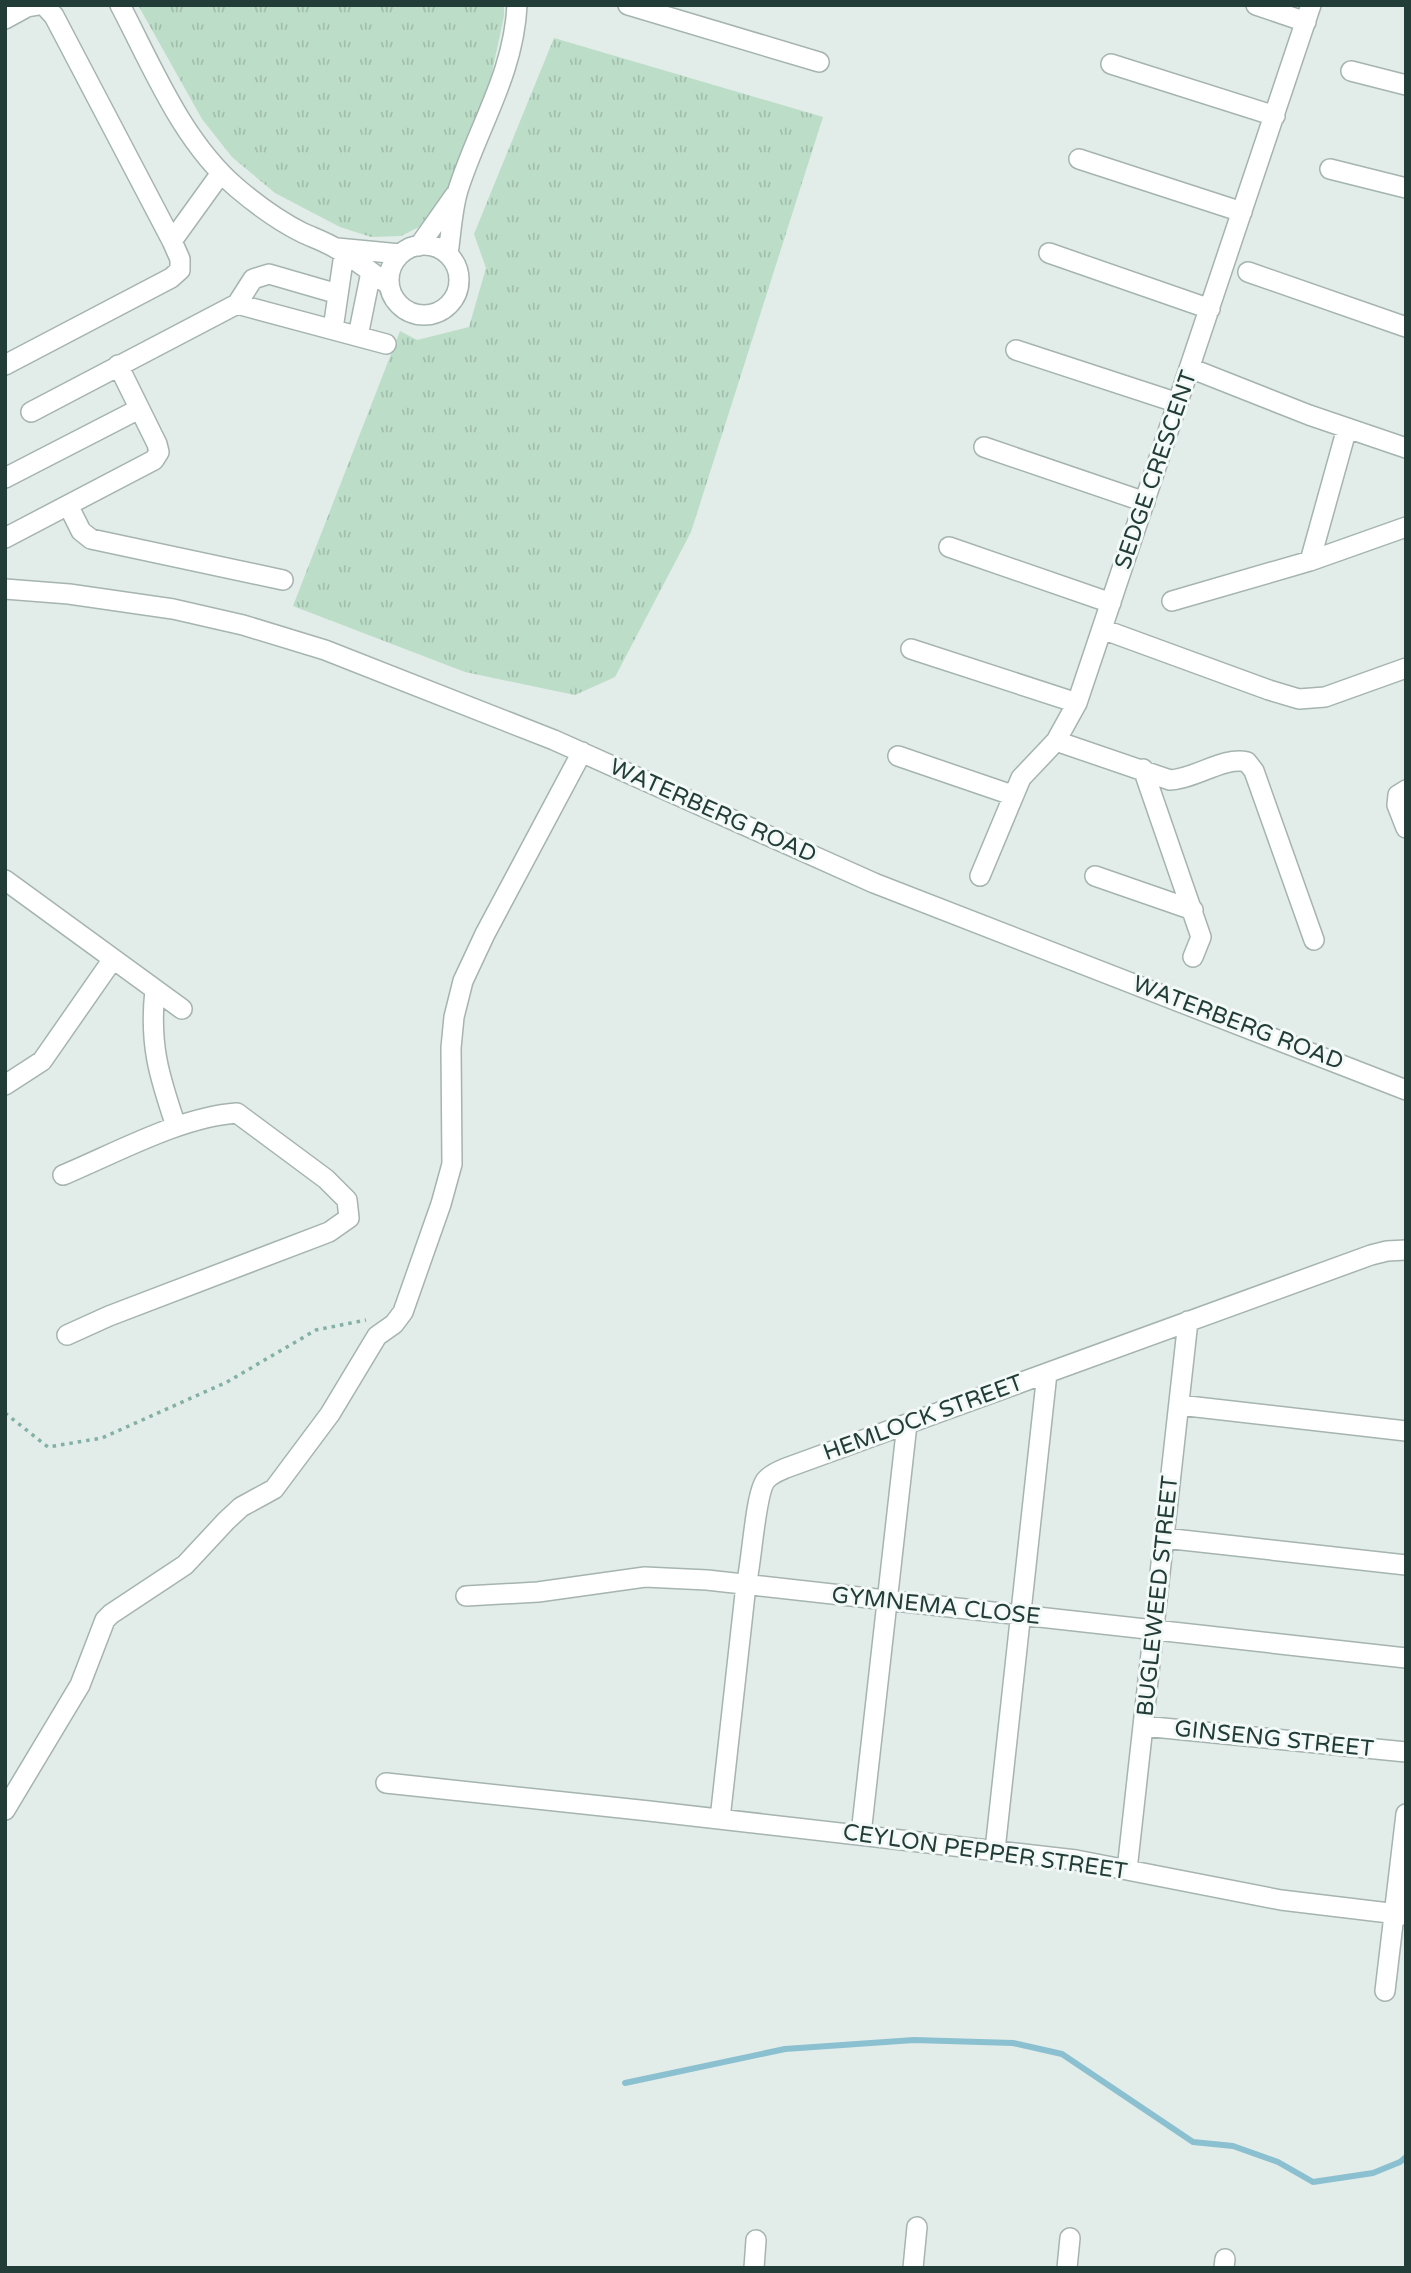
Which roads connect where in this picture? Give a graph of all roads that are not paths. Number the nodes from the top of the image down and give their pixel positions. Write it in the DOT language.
graph roads {
  1 [pos="41,5"];
  2 [pos="120,5"];
  3 [pos="517,5"];
  4 [pos="628,5"];
  5 [pos="1256,5"];
  6 [pos="684,13"];
  7 [pos="1309,14"];
  8 [pos="5,19"];
  9 [pos="819,62"];
  10 [pos="1111,64"];
  11 [pos="1351,71"];
  12 [pos="1406,85"];
  13 [pos="1275,116"];
  14 [pos="1079,159"];
  15 [pos="1331,169"];
  16 [pos="221,173"];
  17 [pos="1406,188"];
  18 [pos="458,192"];
  19 [pos="1242,212"];
  20 [pos="172,241"];
  21 [pos="419,246"];
  22 [pos="340,251"];
  23 [pos="1049,253"];
  24 [pos="400,254"];
  25 [pos="448,254"];
  26 [pos="371,272"];
  27 [pos="1248,272"];
  28 [pos="390,285"];
  29 [pos="338,294"];
  30 [pos="237,304"];
  31 [pos="1210,309"];
  32 [pos="1406,327"];
  33 [pos="332,329"];
  34 [pos="358,336"];
  35 [pos="386,344"];
  36 [pos="1016,351"];
  37 [pos="5,365"];
  38 [pos="118,365"];
  39 [pos="1190,368"];
  40 [pos="1178,403"];
  41 [pos="139,409"];
  42 [pos="31,412"];
  43 [pos="1347,428"];
  44 [pos="984,447"];
  45 [pos="1406,447"];
  46 [pos="5,478"];
  47 [pos="1145,502"];
  48 [pos="68,505"];
  49 [pos="1406,527"];
  50 [pos="5,538"];
  51 [pos="949,547"];
  52 [pos="1310,561"];
  53 [pos="283,580"];
  54 [pos="5,589"];
  55 [pos="1172,601"];
  56 [pos="1111,603"];
  57 [pos="1102,629"];
  58 [pos="911,649"];
  59 [pos="1406,668"];
  60 [pos="1077,703"];
  61 [pos="1056,741"];
  62 [pos="582,752"];
  63 [pos="898,756"];
  64 [pos="1143,769"];
  65 [pos="1406,790"];
  66 [pos="1012,795"];
  67 [pos="1406,828"];
  68 [pos="980,876"];
  69 [pos="1096,876"];
  70 [pos="5,880"];
  71 [pos="1193,910"];
  72 [pos="1314,940"];
  73 [pos="1193,957"];
  74 [pos="113,959"];
  75 [pos="155,990"];
  76 [pos="182,1009"];
  77 [pos="5,1085"];
  78 [pos="1406,1090"];
  79 [pos="176,1126"];
  80 [pos="63,1175"];
  81 [pos="1406,1250"];
  82 [pos="1188,1321"];
  83 [pos="67,1335"];
  84 [pos="1047,1373"];
  85 [pos="1179,1405"];
  86 [pos="907,1424"];
  87 [pos="1406,1431"];
  88 [pos="1164,1538"];
  89 [pos="1406,1565"];
  90 [pos="746,1585"];
  91 [pos="466,1596"];
  92 [pos="886,1601"];
  93 [pos="1019,1615"];
  94 [pos="1155,1630"];
  95 [pos="1406,1658"];
  96 [pos="1143,1726"];
  97 [pos="1406,1752"];
  98 [pos="386,1783"];
  99 [pos="5,1810"];
  100 [pos="1406,1814"];
  101 [pos="720,1819"];
  102 [pos="861,1834"];
  103 [pos="995,1850"];
  104 [pos="1127,1870"];
  105 [pos="1400,1914"];
  106 [pos="1385,1991"];
  107 [pos="917,2227"];
  108 [pos="1070,2238"];
  109 [pos="757,2240"];
  110 [pos="754,2268"];
  111 [pos="913,2268"];
  112 [pos="1067,2268"];
  1 -- 8 [label="street"];
  1 -- 20 [label="street"];
  2 -- 16 [label="street"];
  3 -- 18 [label="street"];
  4 -- 6 [label="street"];
  5 -- 7 [label="street"];
  6 -- 9 [label="street"];
  7 -- 13 [label="street, SEDGE CRESCENT"];
  10 -- 13 [label="street"];
  11 -- 12 [label="street"];
  13 -- 19 [label="street, SEDGE CRESCENT"];
  14 -- 19 [label="street"];
  15 -- 17 [label="street"];
  16 -- 20 [label="street"];
  16 -- 22 [label="street"];
  18 -- 21 [label="street"];
  18 -- 25 [label="street"];
  19 -- 31 [label="street, SEDGE CRESCENT"];
  20 -- 37 [label="street"];
  21 -- 24 [label="street"];
  21 -- 25 [label="street"];
  22 -- 24 [label="street"];
  22 -- 26 [label="street"];
  22 -- 29 [label="street"];
  23 -- 31 [label="street"];
  24 -- 28 [label="street"];
  25 -- 28 [label="street"];
  26 -- 28 [label="street"];
  26 -- 34 [label="street"];
  27 -- 32 [label="street"];
  29 -- 30 [label="street"];
  29 -- 33 [label="street"];
  30 -- 33 [label="street"];
  30 -- 38 [label="street"];
  31 -- 39 [label="street, SEDGE CRESCENT"];
  33 -- 34 [label="street"];
  34 -- 35 [label="street"];
  36 -- 40 [label="street"];
  38 -- 41 [label="street"];
  38 -- 42 [label="street"];
  39 -- 40 [label="street, SEDGE CRESCENT"];
  39 -- 43 [label="street"];
  40 -- 47 [label="street, SEDGE CRESCENT"];
  41 -- 46 [label="street"];
  41 -- 48 [label="street"];
  43 -- 45 [label="street"];
  43 -- 52 [label="street"];
  44 -- 47 [label="street"];
  47 -- 56 [label="street, SEDGE CRESCENT"];
  48 -- 50 [label="street"];
  48 -- 53 [label="street"];
  49 -- 52 [label="street"];
  51 -- 56 [label="street"];
  52 -- 55 [label="street"];
  54 -- 62 [label="street, WATERBERG ROAD"];
  56 -- 57 [label="street, SEDGE CRESCENT"];
  57 -- 59 [label="street"];
  57 -- 60 [label="street, SEDGE CRESCENT"];
  58 -- 60 [label="street"];
  60 -- 61 [label="street, SEDGE CRESCENT"];
  61 -- 64 [label="street"];
  61 -- 66 [label="street, SEDGE CRESCENT"];
  62 -- 78 [label="street, WATERBERG ROAD"];
  62 -- 99 [label="street"];
  63 -- 66 [label="street"];
  64 -- 71 [label="street"];
  64 -- 72 [label="street"];
  65 -- 67 [label="street"];
  66 -- 68 [label="street, SEDGE CRESCENT"];
  69 -- 71 [label="street"];
  70 -- 74 [label="street"];
  71 -- 73 [label="street"];
  74 -- 75 [label="street"];
  74 -- 77 [label="street"];
  75 -- 76 [label="street"];
  75 -- 79 [label="street"];
  79 -- 80 [label="street"];
  79 -- 83 [label="street"];
  81 -- 82 [label="street, HEMLOCK STREET"];
  82 -- 84 [label="street, HEMLOCK STREET"];
  82 -- 85 [label="street, BUGLEWEED STREET"];
  84 -- 86 [label="street, HEMLOCK STREET"];
  84 -- 93 [label="street"];
  85 -- 87 [label="street"];
  85 -- 88 [label="street, BUGLEWEED STREET"];
  86 -- 90 [label="street, HEMLOCK STREET"];
  86 -- 92 [label="street"];
  88 -- 89 [label="street"];
  88 -- 94 [label="street, BUGLEWEED STREET"];
  90 -- 91 [label="street, GYMNEMA CLOSE"];
  90 -- 92 [label="street, GYMNEMA CLOSE"];
  90 -- 101 [label="street, HEMLOCK STREET"];
  92 -- 93 [label="street, GYMNEMA CLOSE"];
  92 -- 102 [label="street"];
  93 -- 94 [label="street, GYMNEMA CLOSE"];
  93 -- 103 [label="street"];
  94 -- 95 [label="street, GYMNEMA CLOSE"];
  94 -- 96 [label="street, BUGLEWEED STREET"];
  96 -- 97 [label="street, GINSENG STREET"];
  96 -- 104 [label="street, BUGLEWEED STREET"];
  98 -- 101 [label="street, CEYLON PEPPER STREET"];
  100 -- 105 [label="street"];
  101 -- 102 [label="street, CEYLON PEPPER STREET"];
  102 -- 103 [label="street, CEYLON PEPPER STREET"];
  103 -- 104 [label="street, CEYLON PEPPER STREET"];
  104 -- 105 [label="street, CEYLON PEPPER STREET"];
  105 -- 106 [label="street"];
  107 -- 111 [label="street"];
  108 -- 112 [label="street"];
  109 -- 110 [label="street"];
}
